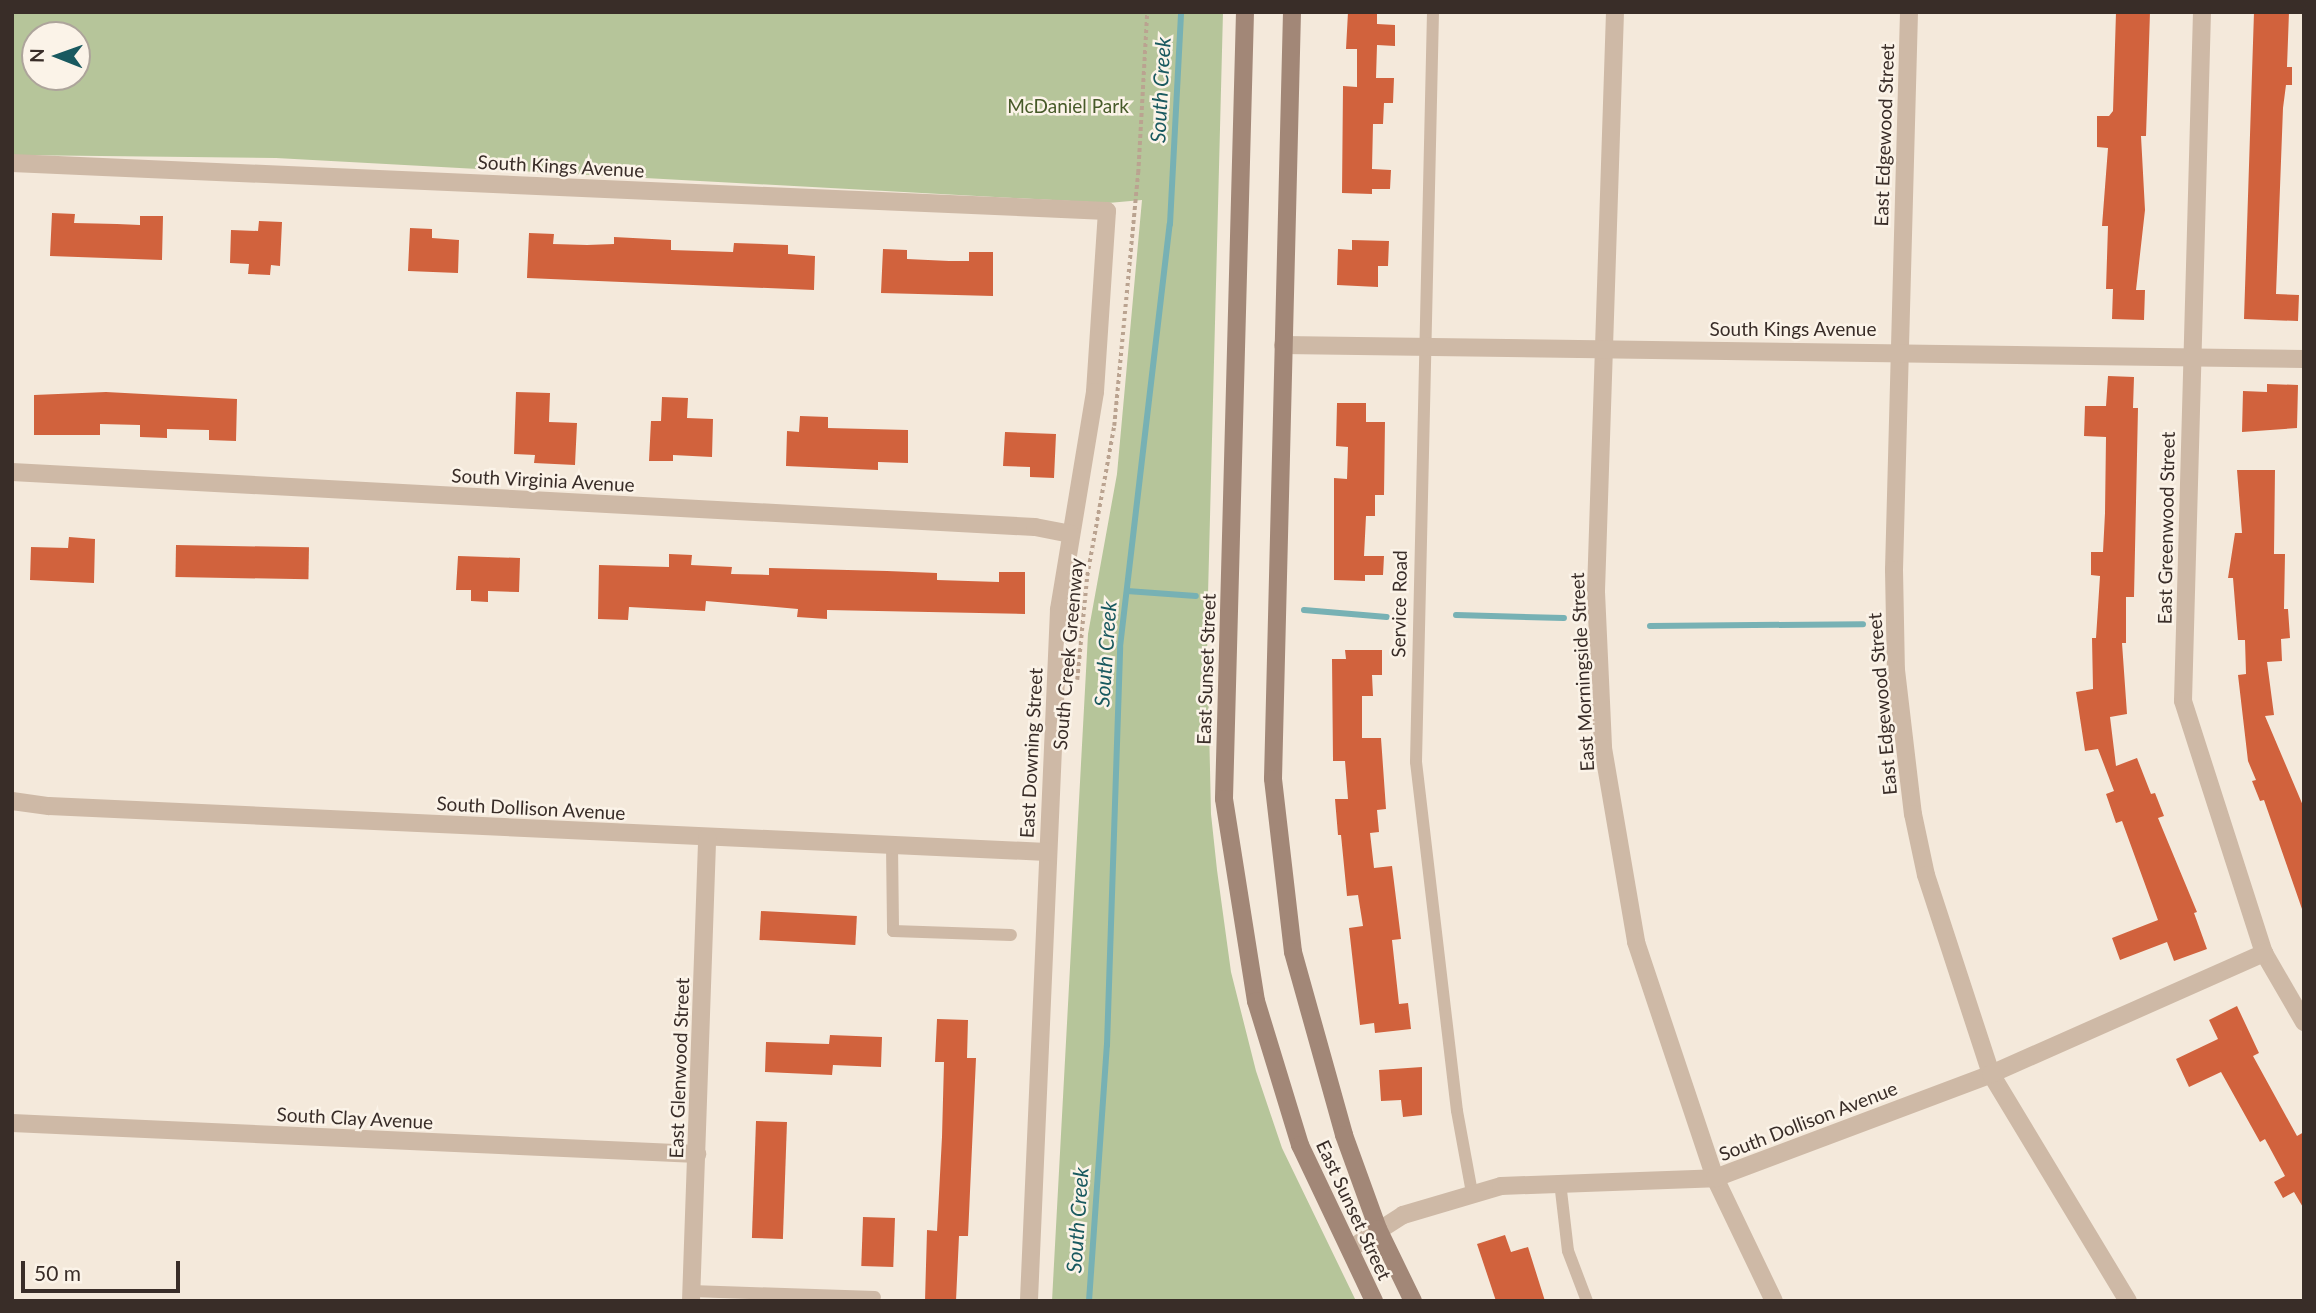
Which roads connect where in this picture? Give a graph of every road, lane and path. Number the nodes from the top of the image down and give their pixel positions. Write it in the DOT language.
graph roads {
  1 [pos="1147,12"];
  2 [pos="1245,12"];
  3 [pos="1292,12"];
  4 [pos="1433,12"];
  5 [pos="1615,12"];
  6 [pos="1909,12"];
  7 [pos="2202,12"];
  8 [pos="12,163"];
  9 [pos="1107,211"];
  10 [pos="1283,345"];
  11 [pos="1423,347"];
  12 [pos="1605,349"];
  13 [pos="1898,351"];
  14 [pos="2190,357"];
  15 [pos="2304,359"];
  16 [pos="12,472"];
  17 [pos="1070,534"];
  18 [pos="1077,684"];
  19 [pos="12,801"];
  20 [pos="707,837"];
  21 [pos="892,845"];
  22 [pos="1047,852"];
  23 [pos="1011,935"];
  24 [pos="2264,953"];
  25 [pos="2304,1022"];
  26 [pos="1991,1074"];
  27 [pos="12,1123"];
  28 [pos="697,1154"];
  29 [pos="1716,1178"];
  30 [pos="1560,1182"];
  31 [pos="1472,1193"];
  32 [pos="1378,1229"];
  33 [pos="1350,1248"];
  34 [pos="691,1296"];
  35 [pos="875,1297"];
  36 [pos="1029,1301"];
  37 [pos="1374,1301"];
  38 [pos="1413,1301"];
  39 [pos="1587,1301"];
  40 [pos="1774,1301"];
  41 [pos="2128,1301"];
  1 -- 18 [label="path, South Creek Greenway"];
  2 -- 33 [label="main road, East Sunset Street"];
  3 -- 10 [label="main road, East Sunset Street"];
  4 -- 11 [label="lane, Service Road"];
  5 -- 12 [label="street, East Morningside Street"];
  6 -- 13 [label="street, East Edgewood Street"];
  7 -- 14 [label="street, East Greenwood Street"];
  8 -- 9 [label="street, South Kings Avenue"];
  9 -- 17 [label="street, East Downing Street"];
  10 -- 11 [label="street, South Kings Avenue"];
  10 -- 32 [label="main road, East Sunset Street"];
  11 -- 12 [label="street, South Kings Avenue"];
  11 -- 31 [label="lane, Service Road"];
  12 -- 13 [label="street, South Kings Avenue"];
  12 -- 29 [label="street, East Morningside Street"];
  13 -- 14 [label="street, South Kings Avenue"];
  13 -- 26 [label="street, East Edgewood Street"];
  14 -- 15 [label="street, South Kings Avenue"];
  14 -- 24 [label="street, East Greenwood Street"];
  16 -- 17 [label="street, South Virginia Avenue"];
  17 -- 22 [label="street, East Downing Street"];
  19 -- 20 [label="street, South Dollison Avenue"];
  20 -- 21 [label="street, South Dollison Avenue"];
  20 -- 28 [label="street, East Glenwood Street"];
  21 -- 22 [label="street, South Dollison Avenue"];
  21 -- 23 [label="lane"];
  22 -- 36 [label="street, East Downing Street"];
  24 -- 25 [label="street, East Greenwood Street"];
  24 -- 26 [label="street, South Dollison Avenue"];
  26 -- 29 [label="street, South Dollison Avenue"];
  26 -- 41 [label="street, East Edgewood Street"];
  27 -- 28 [label="street, South Clay Avenue"];
  28 -- 34 [label="street, East Glenwood Street"];
  29 -- 30 [label="street, South Dollison Avenue"];
  29 -- 40 [label="street, East Morningside Street"];
  30 -- 31 [label="street, South Dollison Avenue"];
  30 -- 39 [label="lane"];
  31 -- 32 [label="street, South Dollison Avenue"];
  32 -- 33 [label="street, South Dollison Avenue"];
  32 -- 38 [label="main road, East Sunset Street"];
  33 -- 37 [label="main road, East Sunset Street"];
  34 -- 35 [label="lane"];
}
